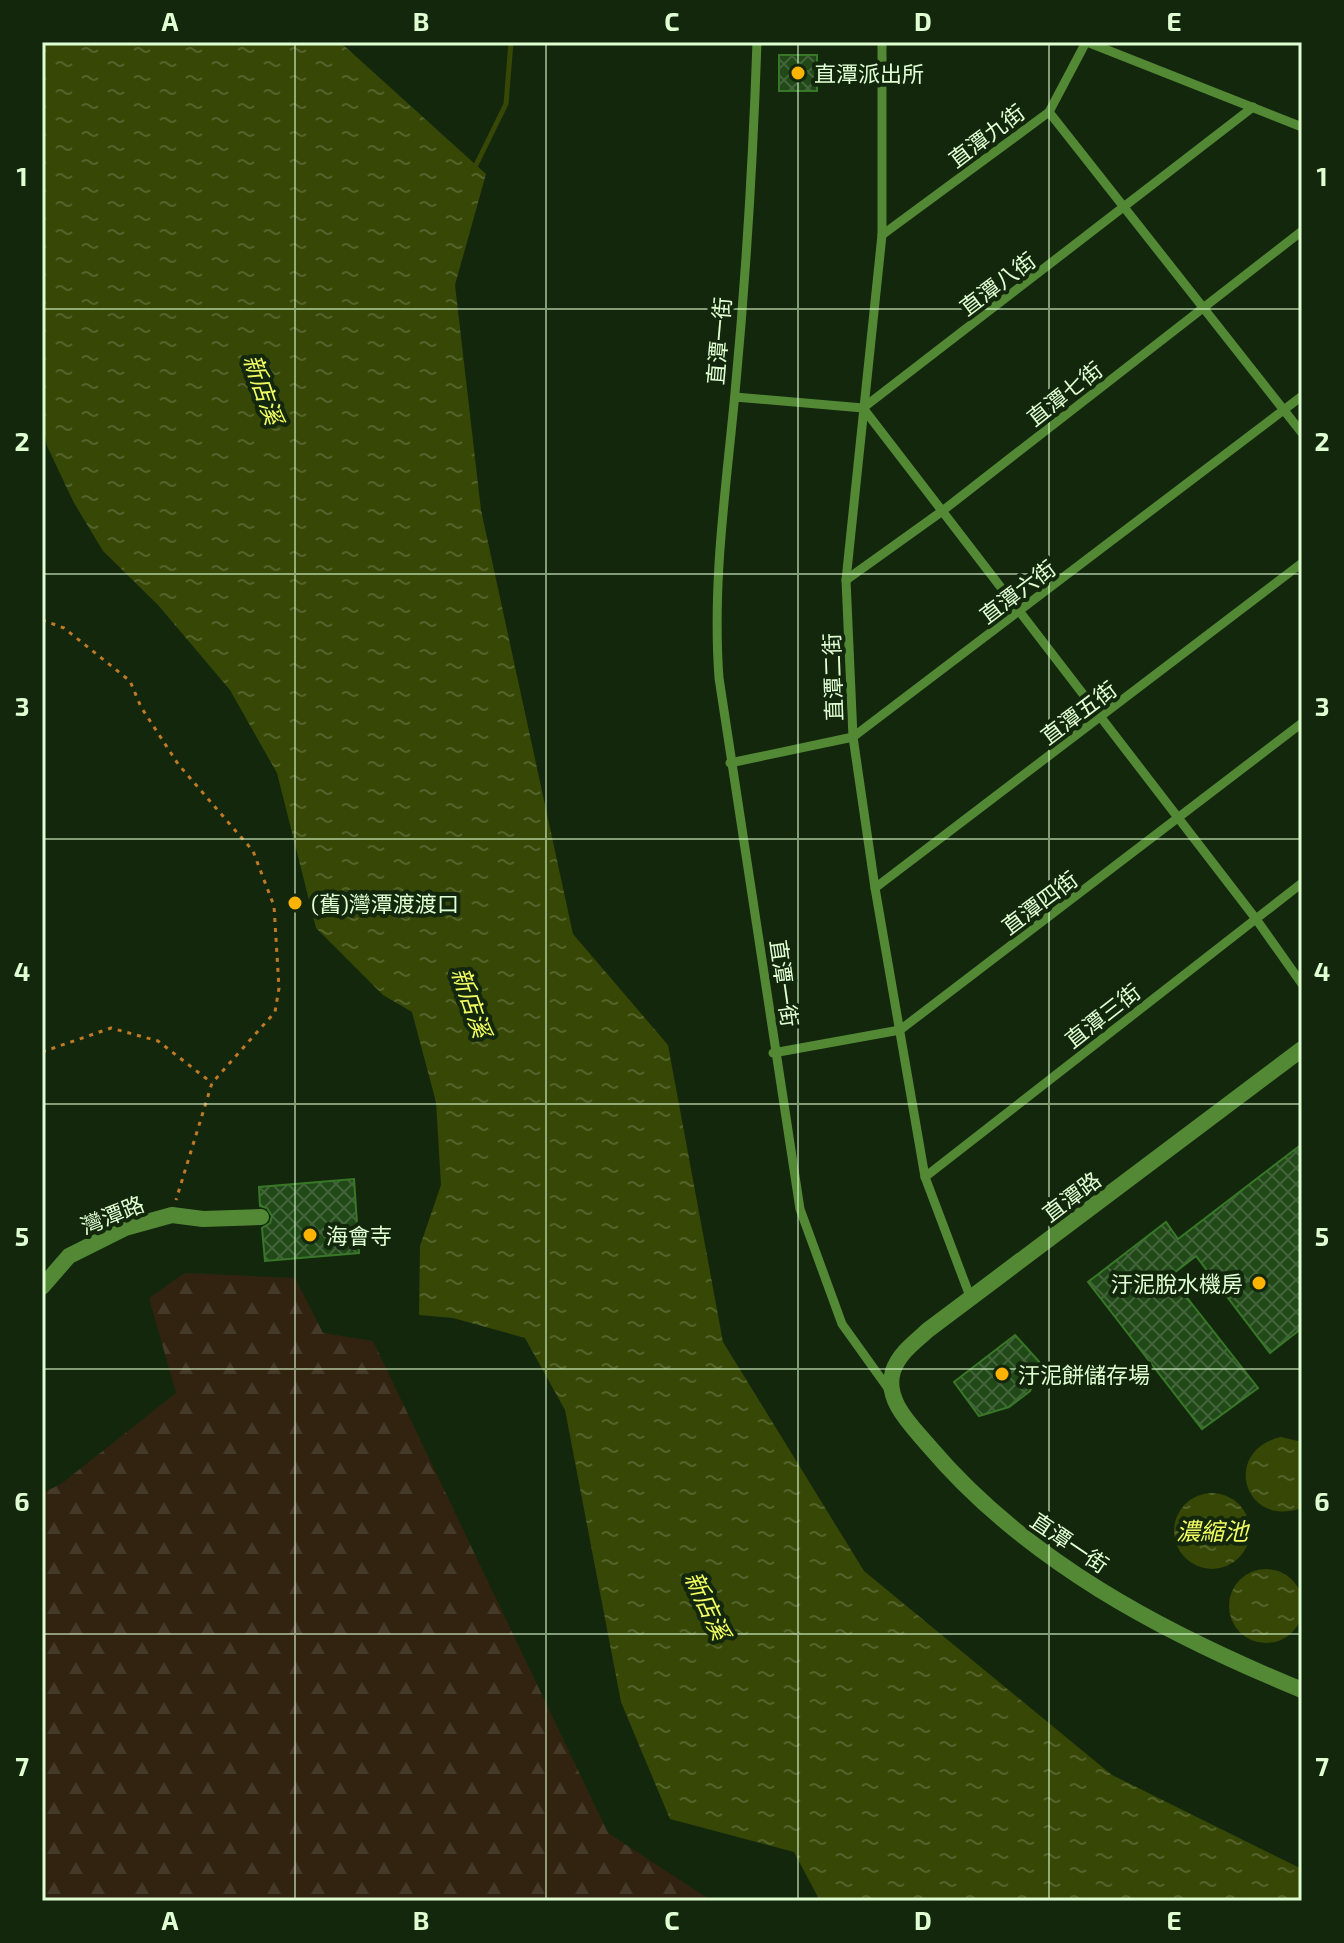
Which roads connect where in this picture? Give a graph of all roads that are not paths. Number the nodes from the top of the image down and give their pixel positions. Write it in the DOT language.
graph roads {
  1 [pos="757,42"];
  2 [pos="882,42"];
  3 [pos="1087,42"];
  4 [pos="1253,107"];
  5 [pos="1049,112"];
  6 [pos="1302,127"];
  7 [pos="1126,207"];
  8 [pos="1302,231"];
  9 [pos="882,235"];
  10 [pos="1204,306"];
  11 [pos="1302,396"];
  12 [pos="735,397"];
  13 [pos="863,408"];
  14 [pos="1284,410"];
  15 [pos="1302,433"];
  16 [pos="941,512"];
  17 [pos="1302,563"];
  18 [pos="846,580"];
  19 [pos="1019,614"];
  20 [pos="1099,719"];
  21 [pos="1302,723"];
  22 [pos="853,737"];
  23 [pos="730,763"];
  24 [pos="1177,820"];
  25 [pos="1302,883"];
  26 [pos="875,888"];
  27 [pos="1256,919"];
  28 [pos="1302,984"];
  29 [pos="900,1030"];
  30 [pos="1302,1049"];
  31 [pos="773,1053"];
  32 [pos="925,1177"];
  33 [pos="261,1217"];
  34 [pos="42,1287"];
  35 [pos="971,1299"];
  36 [pos="892,1394"];
  37 [pos="1302,1690"];
  1 -- 12 [label="lane, 直潭一街"];
  2 -- 9 [label="lane, 直潭二街"];
  3 -- 4 [label="lane"];
  3 -- 5 [label="lane, 直潭九街"];
  4 -- 6 [label="lane"];
  4 -- 7 [label="lane, 直潭八街"];
  5 -- 7 [label="lane"];
  5 -- 9 [label="lane, 直潭九街"];
  7 -- 10 [label="lane"];
  7 -- 13 [label="lane, 直潭八街"];
  8 -- 10 [label="lane, 直潭七街"];
  9 -- 13 [label="lane, 直潭二街"];
  10 -- 14 [label="lane"];
  10 -- 16 [label="lane, 直潭七街"];
  11 -- 14 [label="lane, 直潭六街"];
  12 -- 13 [label="lane"];
  12 -- 23 [label="lane, 直潭一街"];
  13 -- 16 [label="lane"];
  13 -- 18 [label="lane, 直潭二街"];
  14 -- 15 [label="lane"];
  14 -- 19 [label="lane, 直潭六街"];
  16 -- 18 [label="lane, 直潭七街"];
  16 -- 19 [label="lane"];
  17 -- 20 [label="lane, 直潭五街"];
  18 -- 22 [label="lane, 直潭二街"];
  19 -- 20 [label="lane"];
  19 -- 22 [label="lane, 直潭六街"];
  20 -- 24 [label="lane"];
  20 -- 26 [label="lane, 直潭五街"];
  21 -- 24 [label="lane, 直潭四街"];
  22 -- 23 [label="lane, 直潭六街"];
  22 -- 26 [label="lane, 直潭二街"];
  23 -- 31 [label="lane, 直潭一街"];
  24 -- 27 [label="lane"];
  24 -- 29 [label="lane, 直潭四街"];
  25 -- 27 [label="lane, 直潭三街"];
  26 -- 29 [label="lane, 直潭二街"];
  27 -- 28 [label="lane"];
  27 -- 32 [label="lane, 直潭三街"];
  29 -- 31 [label="lane, 直潭四街"];
  29 -- 32 [label="lane, 直潭二街"];
  30 -- 35 [label="street, 直潭路"];
  31 -- 36 [label="lane, 直潭一街"];
  32 -- 35 [label="lane, 直潭二街"];
  33 -- 34 [label="street, 灣潭路"];
  35 -- 36 [label="street, 直潭路"];
  36 -- 37 [label="street, 直潭一街"];
}
